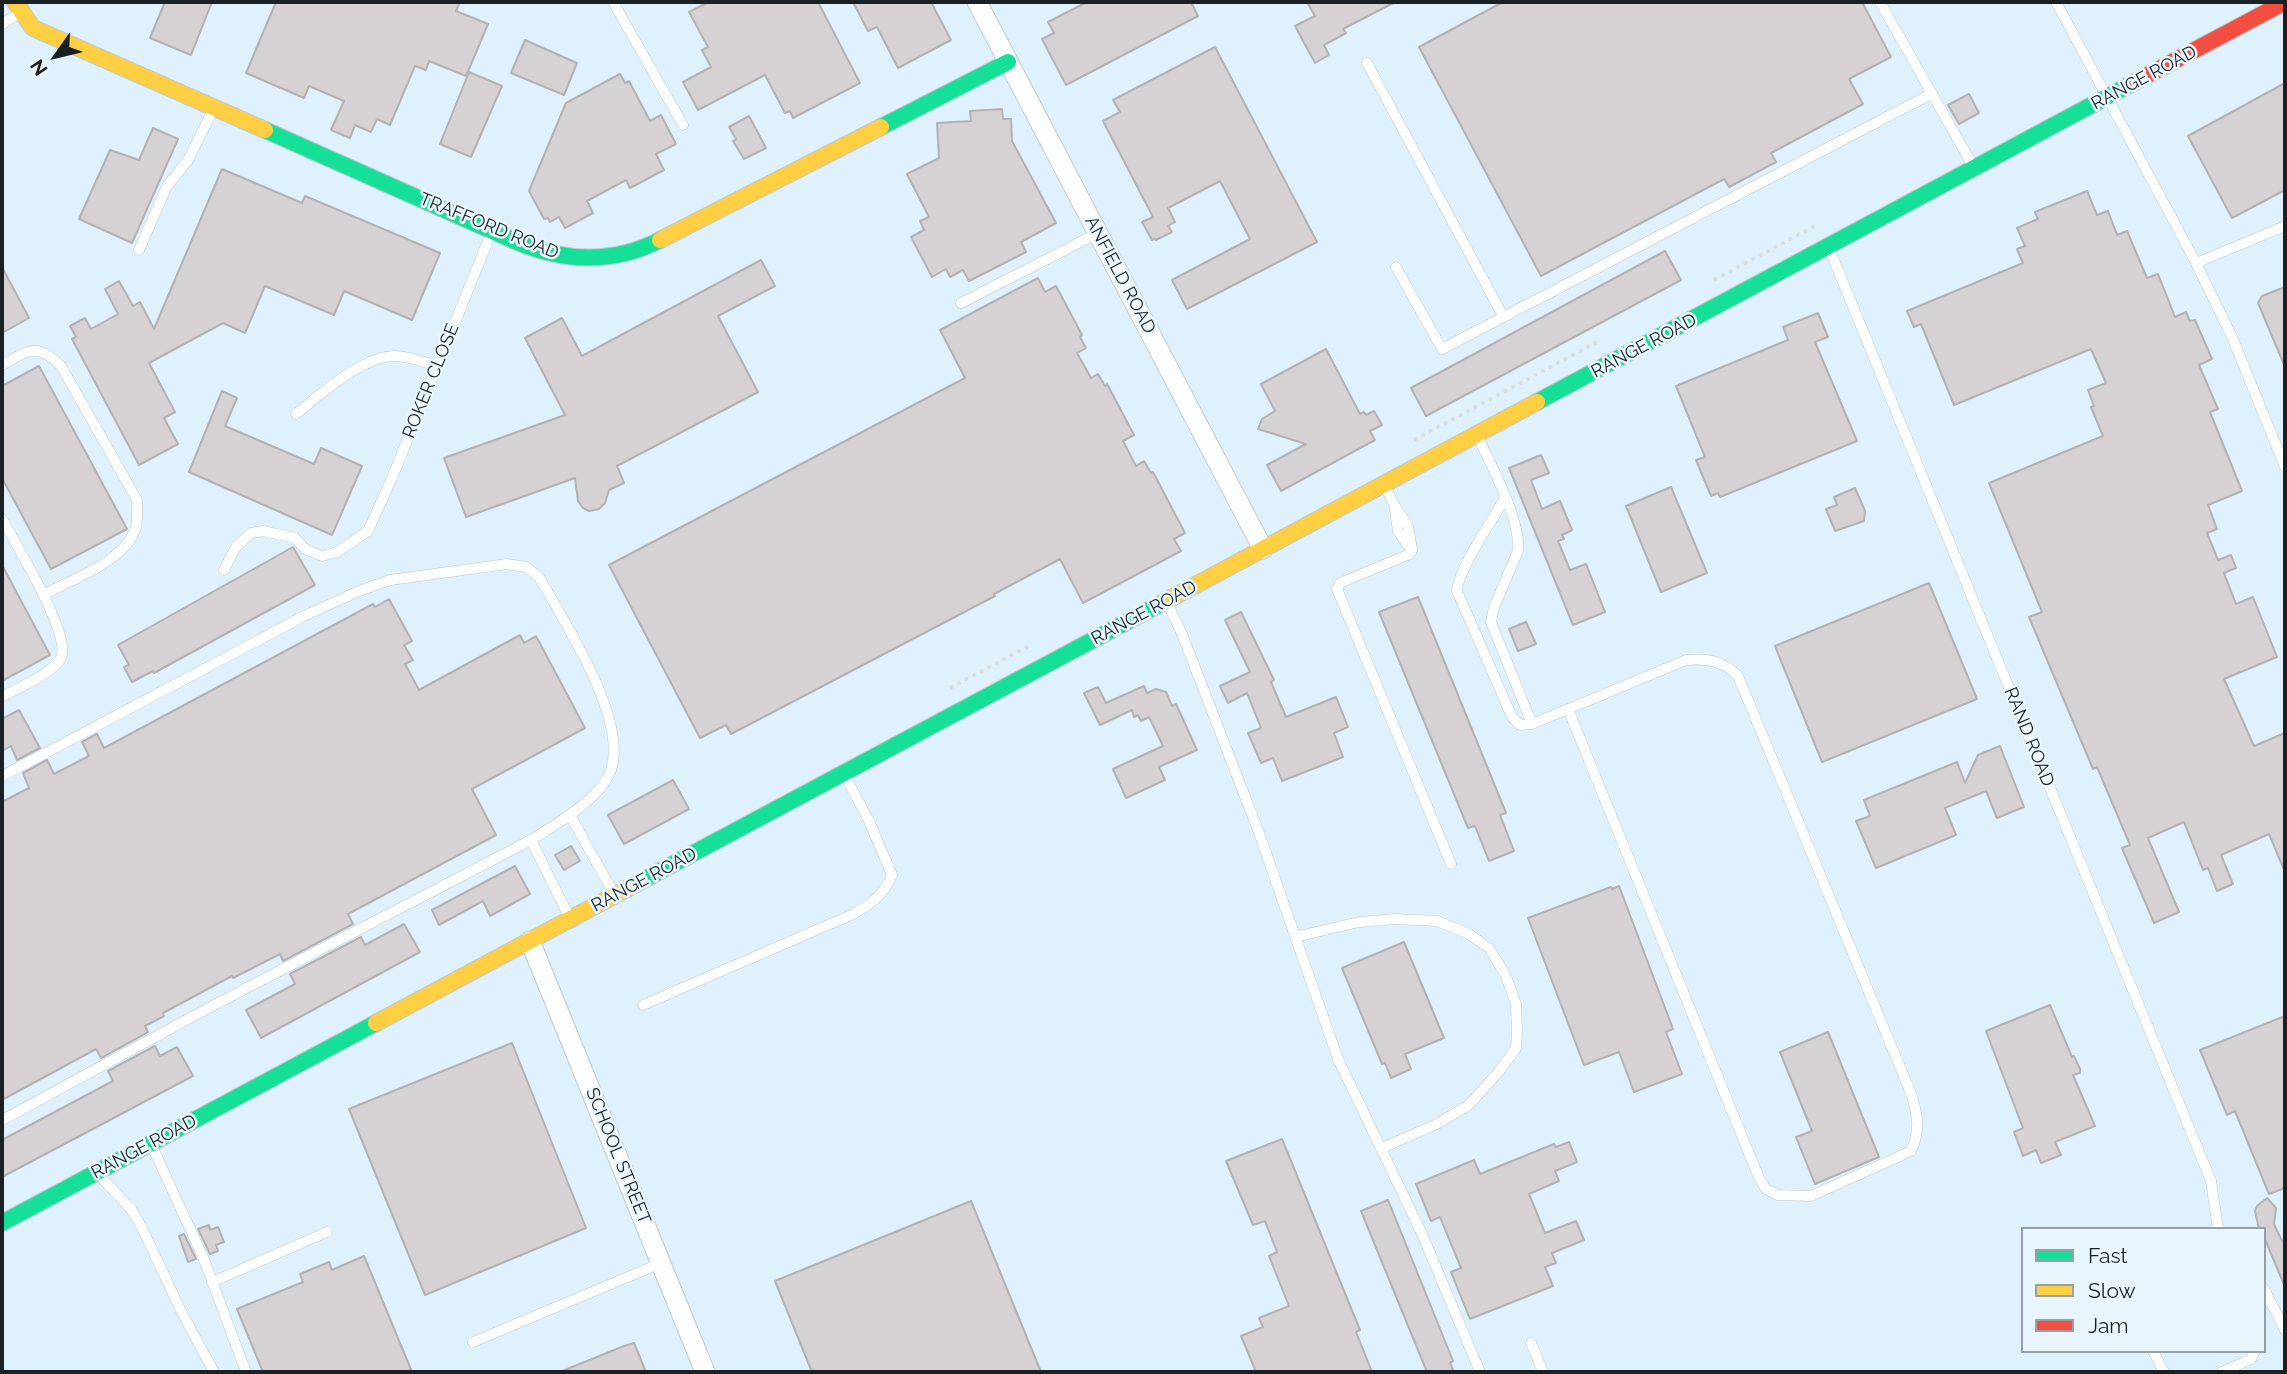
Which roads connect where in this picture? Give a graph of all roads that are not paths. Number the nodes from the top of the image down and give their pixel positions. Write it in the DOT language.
graph roads {
  1 [pos="613,2"];
  2 [pos="977,2"];
  3 [pos="1880,2"];
  4 [pos="2056,2"];
  5 [pos="2285,2"];
  6 [pos="18,7"];
  7 [pos="2,23"];
  8 [pos="1008,62"];
  9 [pos="1367,63"];
  10 [pos="1931,94"];
  11 [pos="2108,98"];
  12 [pos="215,108"];
  13 [pos="683,125"];
  14 [pos="1975,169"];
  15 [pos="2285,226"];
  16 [pos="493,231"];
  17 [pos="1097,233"];
  18 [pos="1829,247"];
  19 [pos="139,250"];
  20 [pos="2196,263"];
  21 [pos="1396,267"];
  22 [pos="961,303"];
  23 [pos="1503,316"];
  24 [pos="2,365"];
  25 [pos="438,366"];
  26 [pos="296,414"];
  27 [pos="1477,435"];
  28 [pos="2285,467"];
  29 [pos="1384,485"];
  30 [pos="1505,498"];
  31 [pos="2,519"];
  32 [pos="1263,549"];
  33 [pos="224,570"];
  34 [pos="43,595"];
  35 [pos="1167,601"];
  36 [pos="2,696"];
  37 [pos="1569,709"];
  38 [pos="1532,723"];
  39 [pos="844,773"];
  40 [pos="2,776"];
  41 [pos="570,815"];
  42 [pos="531,840"];
  43 [pos="1451,864"];
  44 [pos="615,895"];
  45 [pos="570,919"];
  46 [pos="1295,937"];
  47 [pos="530,941"];
  48 [pos="643,1005"];
  49 [pos="2,1119"];
  50 [pos="151,1144"];
  51 [pos="1382,1148"];
  52 [pos="97,1172"];
  53 [pos="2,1223"];
  54 [pos="2218,1227"];
  55 [pos="327,1232"];
  56 [pos="661,1263"];
  57 [pos="212,1282"];
  58 [pos="2266,1293"];
  59 [pos="2285,1330"];
  60 [pos="473,1342"];
  61 [pos="1531,1343"];
  62 [pos="2154,1353"];
  63 [pos="2254,1353"];
  64 [pos="212,1372"];
  65 [pos="246,1372"];
  66 [pos="705,1372"];
  67 [pos="1480,1372"];
  68 [pos="1544,1372"];
  69 [pos="2164,1372"];
  70 [pos="2222,1372"];
  1 -- 13 [label="lane"];
  2 -- 8 [label="street, ANFIELD ROAD"];
  3 -- 10 [label="lane"];
  4 -- 11 [label="lane"];
  5 -- 11 [label="street, RANGE ROAD"];
  6 -- 7 [label="lane"];
  6 -- 12 [label="street, TRAFFORD ROAD"];
  8 -- 16 [label="street, TRAFFORD ROAD"];
  8 -- 17 [label="street, ANFIELD ROAD"];
  9 -- 23 [label="lane"];
  10 -- 14 [label="lane"];
  10 -- 23 [label="lane"];
  11 -- 14 [label="street, RANGE ROAD"];
  11 -- 20 [label="lane"];
  12 -- 16 [label="street, TRAFFORD ROAD"];
  12 -- 19 [label="lane"];
  14 -- 18 [label="street, RANGE ROAD"];
  15 -- 20 [label="lane"];
  16 -- 25 [label="lane, ROKER CLOSE"];
  17 -- 22 [label="lane"];
  17 -- 32 [label="street, ANFIELD ROAD"];
  18 -- 27 [label="street, RANGE ROAD"];
  18 -- 54 [label="lane, RAND ROAD"];
  20 -- 28 [label="lane"];
  21 -- 23 [label="lane"];
  24 -- 34 [label="lane"];
  25 -- 26 [label="lane"];
  25 -- 33 [label="lane, ROKER CLOSE"];
  27 -- 29 [label="street, RANGE ROAD"];
  27 -- 30 [label="lane"];
  29 -- 32 [label="street, RANGE ROAD"];
  29 -- 43 [label="lane"];
  30 -- 38 [label="lane"];
  30 -- 38 [label="lane"];
  31 -- 34 [label="lane"];
  32 -- 35 [label="street, RANGE ROAD"];
  34 -- 36 [label="lane"];
  35 -- 39 [label="street, RANGE ROAD"];
  35 -- 46 [label="lane"];
  37 -- 37 [label="lane"];
  37 -- 38 [label="lane"];
  39 -- 44 [label="street, RANGE ROAD"];
  39 -- 48 [label="lane"];
  40 -- 41 [label="lane"];
  41 -- 42 [label="lane"];
  41 -- 44 [label="lane"];
  42 -- 45 [label="lane"];
  42 -- 49 [label="lane"];
  44 -- 45 [label="street, RANGE ROAD"];
  45 -- 47 [label="street, RANGE ROAD"];
  46 -- 51 [label="lane"];
  46 -- 51 [label="lane"];
  47 -- 50 [label="street, RANGE ROAD"];
  47 -- 56 [label="street, SCHOOL STREET"];
  50 -- 52 [label="street, RANGE ROAD"];
  50 -- 57 [label="lane"];
  51 -- 67 [label="lane"];
  52 -- 53 [label="street, RANGE ROAD"];
  52 -- 64 [label="lane"];
  55 -- 57 [label="lane"];
  56 -- 60 [label="lane"];
  56 -- 66 [label="street, SCHOOL STREET"];
  57 -- 65 [label="lane"];
  58 -- 59 [label="lane"];
  61 -- 68 [label="lane"];
  62 -- 69 [label="lane"];
  63 -- 70 [label="lane"];
}
